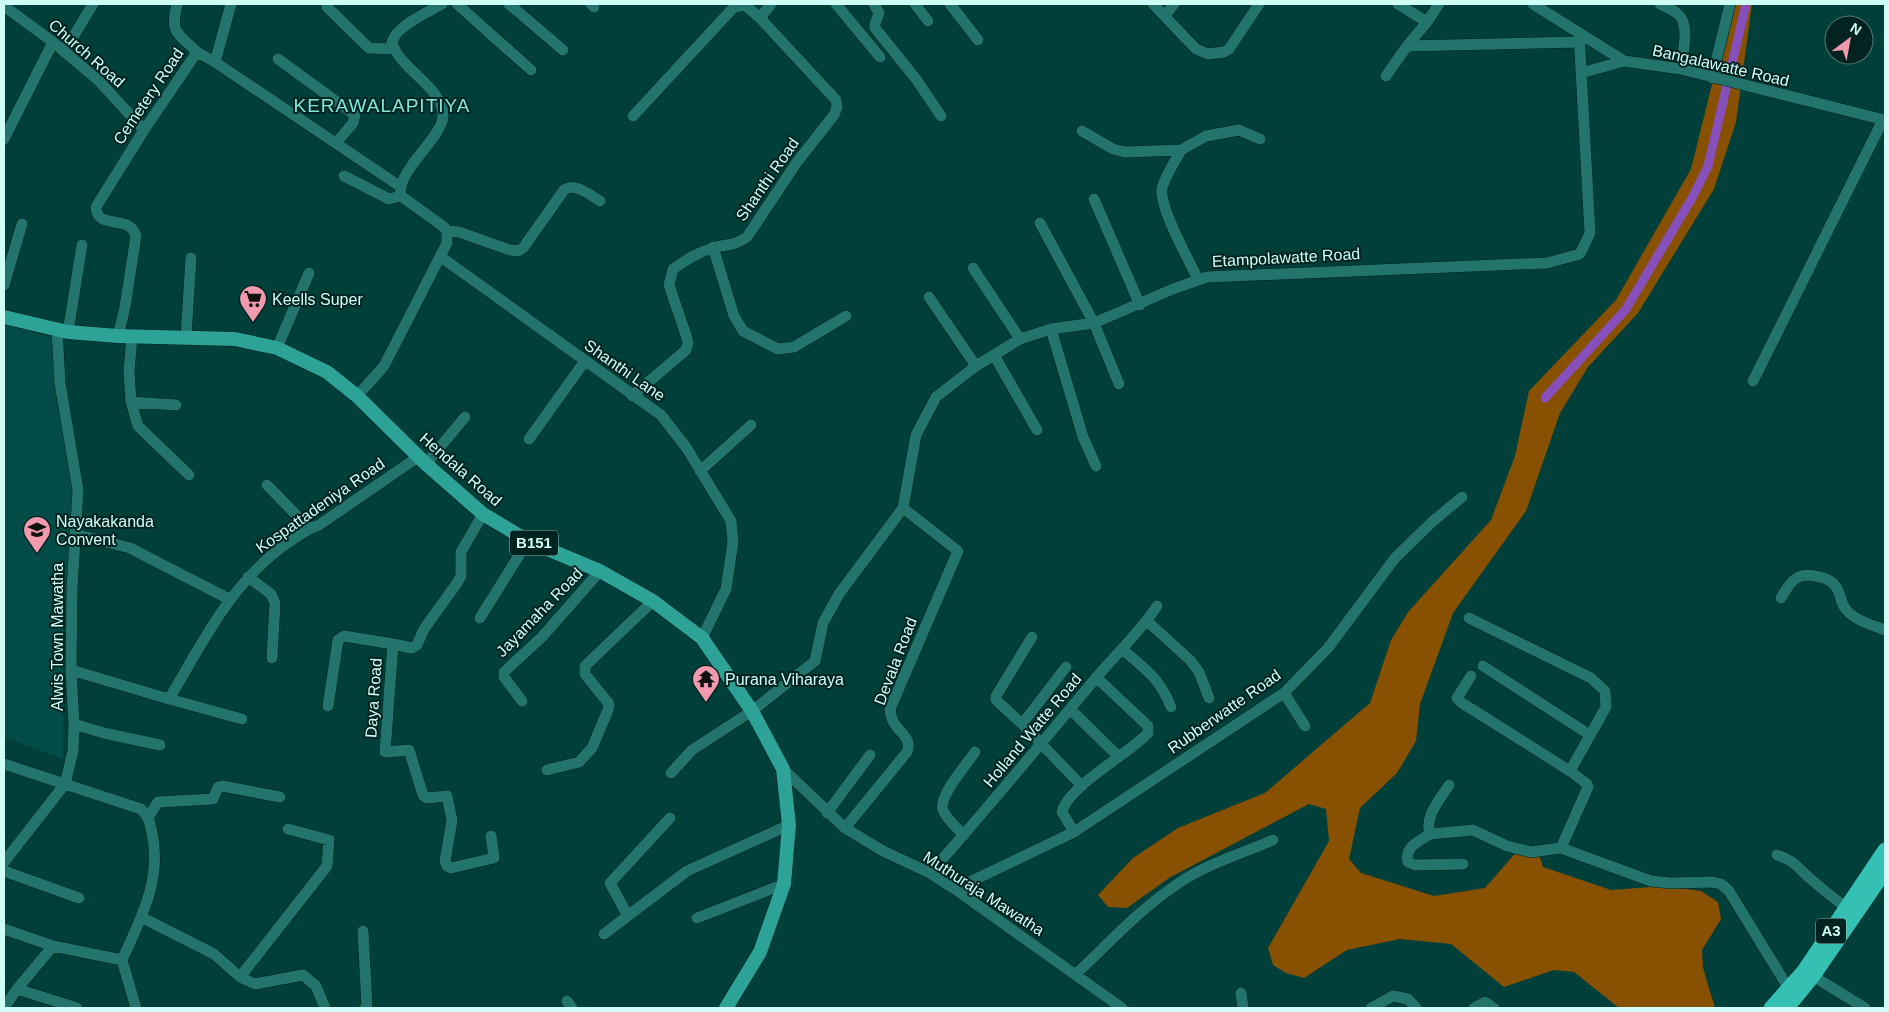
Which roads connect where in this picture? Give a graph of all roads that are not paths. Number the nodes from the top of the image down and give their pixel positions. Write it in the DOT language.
graph roads {
  1 [pos="93,4"];
  2 [pos="176,4"];
  3 [pos="231,4"];
  4 [pos="442,4"];
  5 [pos="457,4"];
  6 [pos="509,4"];
  7 [pos="771,4"];
  8 [pos="836,4"];
  9 [pos="874,4"];
  10 [pos="914,4"];
  11 [pos="950,4"];
  12 [pos="1153,4"];
  13 [pos="1174,4"];
  14 [pos="1259,4"];
  15 [pos="1398,4"];
  16 [pos="1439,4"];
  17 [pos="1533,4"];
  18 [pos="1660,4"];
  19 [pos="1730,4"];
  20 [pos="4,6"];
  21 [pos="327,7"];
  22 [pos="1165,16"];
  23 [pos="760,18"];
  24 [pos="928,21"];
  25 [pos="1428,22"];
  26 [pos="1579,38"];
  27 [pos="978,40"];
  28 [pos="53,42"];
  29 [pos="1407,46"];
  30 [pos="394,49"];
  31 [pos="563,50"];
  32 [pos="64,52"];
  33 [pos="197,52"];
  34 [pos="880,57"];
  35 [pos="278,59"];
  36 [pos="1624,61"];
  37 [pos="215,62"];
  38 [pos="1681,69"];
  39 [pos="531,70"];
  40 [pos="1581,73"];
  41 [pos="1386,76"];
  42 [pos="1712,78"];
  43 [pos="633,116"];
  44 [pos="940,116"];
  45 [pos="1884,120"];
  46 [pos="144,130"];
  47 [pos="1082,131"];
  48 [pos="4,139"];
  49 [pos="1260,139"];
  50 [pos="336,143"];
  51 [pos="1181,150"];
  52 [pos="344,176"];
  53 [pos="401,192"];
  54 [pos="1094,200"];
  55 [pos="600,201"];
  56 [pos="22,224"];
  57 [pos="1040,224"];
  58 [pos="447,231"];
  59 [pos="82,245"];
  60 [pos="713,247"];
  61 [pos="441,257"];
  62 [pos="192,258"];
  63 [pos="973,268"];
  64 [pos="309,273"];
  65 [pos="1198,279"];
  66 [pos="4,285"];
  67 [pos="929,297"];
  68 [pos="1140,305"];
  69 [pos="4,316"];
  70 [pos="846,316"];
  71 [pos="1094,323"];
  72 [pos="1051,329"];
  73 [pos="63,331"];
  74 [pos="125,336"];
  75 [pos="186,337"];
  76 [pos="1020,339"];
  77 [pos="277,348"];
  78 [pos="994,355"];
  79 [pos="585,361"];
  80 [pos="976,366"];
  81 [pos="1753,381"];
  82 [pos="1119,384"];
  83 [pos="357,396"];
  84 [pos="632,396"];
  85 [pos="131,402"];
  86 [pos="176,405"];
  87 [pos="465,417"];
  88 [pos="751,425"];
  89 [pos="1036,430"];
  90 [pos="529,439"];
  91 [pos="422,461"];
  92 [pos="1096,466"];
  93 [pos="700,471"];
  94 [pos="189,475"];
  95 [pos="267,485"];
  96 [pos="1462,497"];
  97 [pos="903,508"];
  98 [pos="482,514"];
  99 [pos="309,528"];
  100 [pos="75,534"];
  101 [pos="528,541"];
  102 [pos="600,571"];
  103 [pos="248,577"];
  104 [pos="1781,598"];
  105 [pos="229,599"];
  106 [pos="653,601"];
  107 [pos="1157,606"];
  108 [pos="480,618"];
  109 [pos="1469,618"];
  110 [pos="1147,621"];
  111 [pos="1885,630"];
  112 [pos="1032,636"];
  113 [pos="702,638"];
  114 [pos="394,644"];
  115 [pos="1122,649"];
  116 [pos="272,658"];
  117 [pos="1483,666"];
  118 [pos="1066,667"];
  119 [pos="71,670"];
  120 [pos="1471,676"];
  121 [pos="1096,677"];
  122 [pos="1284,693"];
  123 [pos="169,698"];
  124 [pos="1209,698"];
  125 [pos="522,701"];
  126 [pos="328,706"];
  127 [pos="1171,707"];
  128 [pos="1070,709"];
  129 [pos="752,710"];
  130 [pos="242,719"];
  131 [pos="74,724"];
  132 [pos="1022,724"];
  133 [pos="1305,726"];
  134 [pos="1590,736"];
  135 [pos="160,745"];
  136 [pos="1041,745"];
  137 [pos="975,752"];
  138 [pos="870,755"];
  139 [pos="1119,757"];
  140 [pos="4,764"];
  141 [pos="783,769"];
  142 [pos="546,770"];
  143 [pos="1570,771"];
  144 [pos="671,773"];
  145 [pos="65,784"];
  146 [pos="1449,785"];
  147 [pos="1082,786"];
  148 [pos="280,797"];
  149 [pos="828,813"];
  150 [pos="149,816"];
  151 [pos="670,818"];
  152 [pos="789,824"];
  153 [pos="845,828"];
  154 [pos="288,829"];
  155 [pos="1074,832"];
  156 [pos="1430,834"];
  157 [pos="964,835"];
  158 [pos="491,836"];
  159 [pos="1272,840"];
  160 [pos="1561,848"];
  161 [pos="1885,850"];
  162 [pos="1777,855"];
  163 [pos="4,862"];
  164 [pos="1463,864"];
  165 [pos="4,871"];
  166 [pos="1885,871"];
  167 [pos="930,873"];
  168 [pos="784,884"];
  169 [pos="955,889"];
  170 [pos="80,898"];
  171 [pos="1847,908"];
  172 [pos="628,916"];
  173 [pos="142,917"];
  174 [pos="697,918"];
  175 [pos="4,930"];
  176 [pos="363,931"];
  177 [pos="604,934"];
  178 [pos="53,946"];
  179 [pos="122,960"];
  180 [pos="1076,974"];
  181 [pos="1809,974"];
  182 [pos="240,977"];
  183 [pos="17,989"];
  184 [pos="1789,989"];
  185 [pos="1240,993"];
  186 [pos="4,1008"];
  187 [pos="77,1008"];
  188 [pos="136,1008"];
  189 [pos="325,1008"];
  190 [pos="365,1008"];
  191 [pos="726,1008"];
  192 [pos="1122,1008"];
  193 [pos="1242,1008"];
  194 [pos="1371,1008"];
  195 [pos="1416,1008"];
  196 [pos="1474,1008"];
  197 [pos="1494,1008"];
  198 [pos="1778,1008"];
  199 [pos="1865,1008"];
  1 -- 32 [label="street"];
  2 -- 33 [label="street"];
  3 -- 37 [label="street"];
  4 -- 30 [label="street"];
  5 -- 39 [label="street"];
  6 -- 31 [label="street"];
  7 -- 23 [label="street"];
  8 -- 34 [label="street"];
  9 -- 44 [label="street"];
  10 -- 24 [label="street"];
  11 -- 27 [label="street"];
  12 -- 22 [label="street"];
  13 -- 22 [label="street"];
  14 -- 22 [label="street"];
  15 -- 25 [label="street"];
  16 -- 25 [label="street"];
  17 -- 26 [label="street, Bangalawatte Road"];
  18 -- 38 [label="street"];
  19 -- 42 [label="street"];
  20 -- 28 [label="street, Church Road"];
  21 -- 30 [label="street"];
  23 -- 43 [label="street, Shanthi Road"];
  23 -- 60 [label="street, Shanthi Road"];
  25 -- 29 [label="street"];
  26 -- 29 [label="street"];
  26 -- 36 [label="street, Bangalawatte Road"];
  26 -- 40 [label="street, Etampolawatte Road"];
  28 -- 32 [label="street, Church Road"];
  28 -- 48 [label="street"];
  29 -- 41 [label="street"];
  30 -- 53 [label="street"];
  32 -- 46 [label="street, Church Road"];
  33 -- 37 [label="street, Cemetery Road"];
  33 -- 46 [label="street, Cemetery Road"];
  35 -- 50 [label="street"];
  36 -- 38 [label="street, Bangalawatte Road"];
  36 -- 40 [label="street"];
  37 -- 50 [label="street, Cemetery Road"];
  38 -- 42 [label="street, Bangalawatte Road"];
  40 -- 65 [label="street, Etampolawatte Road"];
  42 -- 45 [label="street, Bangalawatte Road"];
  45 -- 81 [label="street"];
  46 -- 74 [label="street, Cemetery Road"];
  47 -- 51 [label="street"];
  49 -- 51 [label="street"];
  50 -- 53 [label="street, Cemetery Road"];
  51 -- 65 [label="street"];
  52 -- 53 [label="street"];
  53 -- 58 [label="street, Cemetery Road"];
  54 -- 68 [label="street"];
  55 -- 58 [label="street"];
  56 -- 66 [label="street"];
  57 -- 71 [label="street"];
  58 -- 61 [label="street"];
  59 -- 73 [label="street, Alwis Town Mawatha"];
  60 -- 70 [label="street"];
  60 -- 84 [label="street, Shanthi Road"];
  61 -- 79 [label="street, Shanthi Lane"];
  61 -- 83 [label="street"];
  62 -- 75 [label="street"];
  63 -- 76 [label="street"];
  64 -- 77 [label="street"];
  65 -- 68 [label="street, Etampolawatte Road"];
  67 -- 80 [label="street"];
  68 -- 71 [label="street, Etampolawatte Road"];
  69 -- 73 [label="main road, Hendala Road / B151"];
  71 -- 72 [label="street, Etampolawatte Road"];
  71 -- 82 [label="street"];
  72 -- 76 [label="street, Etampolawatte Road"];
  72 -- 92 [label="street"];
  73 -- 74 [label="main road, Hendala Road / B151"];
  73 -- 100 [label="street, Alwis Town Mawatha"];
  74 -- 75 [label="main road, Hendala Road / B151"];
  74 -- 85 [label="street"];
  75 -- 77 [label="main road, Hendala Road / B151"];
  76 -- 78 [label="street, Etampolawatte Road"];
  77 -- 83 [label="main road, Hendala Road / B151"];
  78 -- 80 [label="street, Etampolawatte Road"];
  78 -- 89 [label="street"];
  79 -- 84 [label="street, Shanthi Lane"];
  79 -- 90 [label="street"];
  80 -- 97 [label="street, Etampolawatte Road"];
  83 -- 91 [label="main road, Hendala Road / B151"];
  84 -- 93 [label="street, Shanthi Lane"];
  85 -- 86 [label="street"];
  85 -- 94 [label="street"];
  87 -- 91 [label="street, Kospattadeniya Road"];
  88 -- 93 [label="street"];
  91 -- 98 [label="main road, Hendala Road / B151"];
  91 -- 99 [label="street, Kospattadeniya Road"];
  93 -- 113 [label="street, Shanthi Lane"];
  95 -- 99 [label="street"];
  96 -- 122 [label="street, Rubberwatte Road"];
  97 -- 129 [label="street, Etampolawatte Road"];
  97 -- 153 [label="street, Devala Road"];
  98 -- 101 [label="main road, Hendala Road / B151"];
  98 -- 114 [label="street, Daya Road"];
  99 -- 103 [label="street, Kospattadeniya Road"];
  100 -- 105 [label="street"];
  100 -- 119 [label="street, Alwis Town Mawatha"];
  101 -- 102 [label="main road, Hendala Road / B151"];
  101 -- 108 [label="street"];
  102 -- 106 [label="main road, Hendala Road / B151"];
  102 -- 125 [label="street, Jayamaha Road"];
  103 -- 105 [label="street, Kospattadeniya Road"];
  103 -- 116 [label="street"];
  104 -- 111 [label="street"];
  105 -- 123 [label="street, Kospattadeniya Road"];
  106 -- 113 [label="main road, Hendala Road / B151"];
  106 -- 142 [label="street"];
  107 -- 110 [label="street, Holland Watte Road"];
  109 -- 134 [label="street"];
  110 -- 115 [label="street, Holland Watte Road"];
  110 -- 124 [label="street"];
  112 -- 132 [label="street"];
  113 -- 129 [label="main road, Hendala Road / B151"];
  114 -- 126 [label="street"];
  114 -- 158 [label="street, Daya Road"];
  115 -- 121 [label="street, Holland Watte Road"];
  115 -- 127 [label="street"];
  117 -- 134 [label="street"];
  118 -- 132 [label="street"];
  119 -- 123 [label="street"];
  119 -- 131 [label="street, Alwis Town Mawatha"];
  120 -- 143 [label="street"];
  121 -- 128 [label="street, Holland Watte Road"];
  121 -- 139 [label="street"];
  122 -- 133 [label="street"];
  122 -- 155 [label="street, Rubberwatte Road"];
  123 -- 130 [label="street"];
  128 -- 136 [label="street, Holland Watte Road"];
  128 -- 139 [label="street"];
  129 -- 141 [label="main road, Hendala Road / B151"];
  129 -- 144 [label="street, Etampolawatte Road"];
  131 -- 135 [label="street"];
  131 -- 145 [label="street, Alwis Town Mawatha"];
  132 -- 136 [label="street"];
  134 -- 143 [label="street"];
  136 -- 147 [label="street"];
  136 -- 157 [label="street, Holland Watte Road"];
  137 -- 157 [label="street"];
  138 -- 149 [label="street"];
  139 -- 147 [label="street"];
  140 -- 145 [label="street"];
  141 -- 149 [label="street, Muthuraja Mawatha"];
  141 -- 152 [label="main road, Hendala Road / B151"];
  143 -- 160 [label="street"];
  145 -- 150 [label="street"];
  145 -- 163 [label="street, Alwis Town Mawatha"];
  146 -- 156 [label="street"];
  147 -- 155 [label="street"];
  148 -- 150 [label="street"];
  149 -- 153 [label="street, Muthuraja Mawatha"];
  150 -- 173 [label="street"];
  151 -- 172 [label="street"];
  152 -- 168 [label="main road, Hendala Road / B151"];
  152 -- 172 [label="street"];
  153 -- 167 [label="street, Muthuraja Mawatha"];
  154 -- 182 [label="street"];
  155 -- 169 [label="street, Rubberwatte Road"];
  156 -- 160 [label="street"];
  156 -- 164 [label="street"];
  157 -- 167 [label="street, Holland Watte Road"];
  159 -- 180 [label="street"];
  160 -- 184 [label="street"];
  161 -- 171 [label="highway, A3"];
  162 -- 171 [label="street"];
  165 -- 170 [label="street"];
  166 -- 181 [label="highway, A3"];
  167 -- 169 [label="street, Muthuraja Mawatha"];
  168 -- 174 [label="street"];
  168 -- 191 [label="main road, Hendala Road / B151"];
  169 -- 180 [label="street, Muthuraja Mawatha"];
  171 -- 181 [label="highway, A3"];
  172 -- 177 [label="street"];
  173 -- 179 [label="street"];
  173 -- 182 [label="street"];
  175 -- 178 [label="street"];
  176 -- 190 [label="street"];
  178 -- 179 [label="street"];
  178 -- 183 [label="street"];
  179 -- 188 [label="street"];
  180 -- 192 [label="street, Muthuraja Mawatha"];
  181 -- 184 [label="highway, A3"];
  181 -- 198 [label="highway, A3"];
  181 -- 199 [label="street"];
  182 -- 189 [label="street"];
  183 -- 186 [label="street"];
  183 -- 187 [label="street"];
  184 -- 198 [label="highway, A3"];
  185 -- 193 [label="street"];
  194 -- 195 [label="street"];
  196 -- 197 [label="street"];
}
